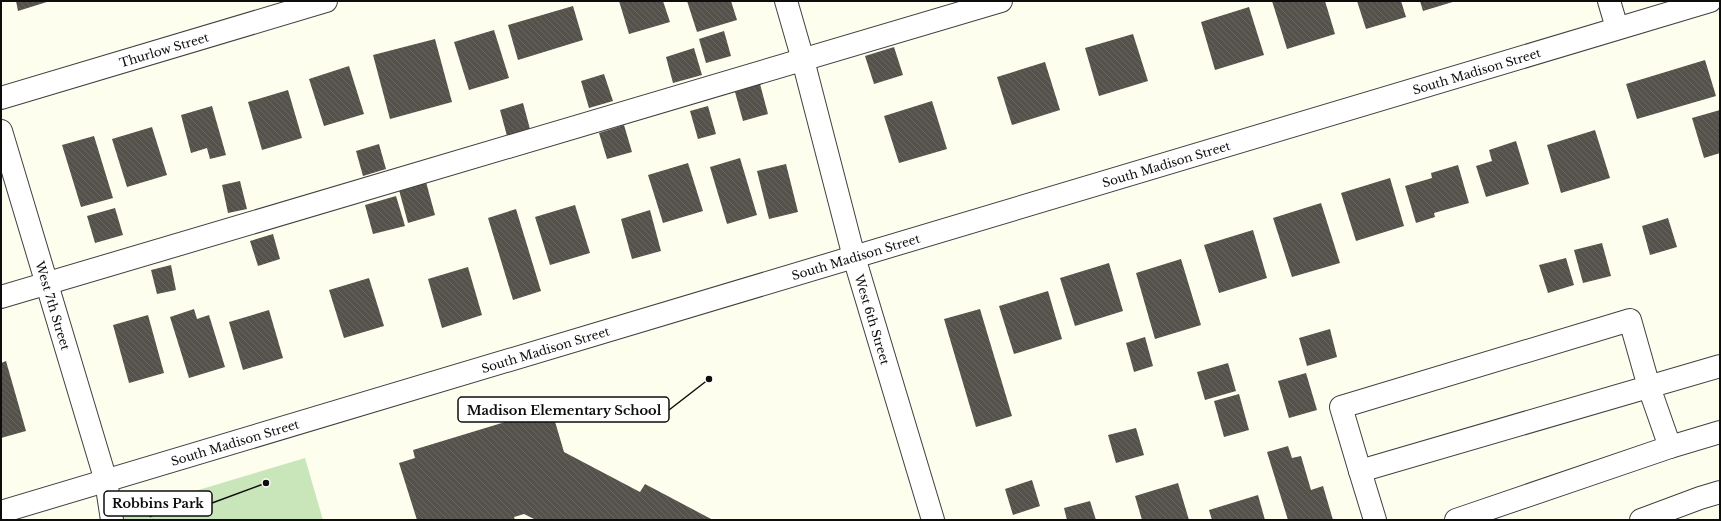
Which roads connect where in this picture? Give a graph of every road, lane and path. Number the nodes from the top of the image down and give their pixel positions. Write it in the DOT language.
graph roads {
  1 [pos="326,1"];
  2 [pos="786,1"];
  3 [pos="1001,1"];
  4 [pos="1609,1"];
  5 [pos="1710,1"];
  6 [pos="1617,28"];
  7 [pos="803,60"];
  8 [pos="1,98"];
  9 [pos="1,131"];
  10 [pos="854,257"];
  11 [pos="47,284"];
  12 [pos="1,297"];
  13 [pos="1720,366"];
  14 [pos="1649,387"];
  15 [pos="1720,432"];
  16 [pos="1670,447"];
  17 [pos="1360,471"];
  18 [pos="106,481"];
  19 [pos="1720,492"];
  20 [pos="146,502"];
  21 [pos="1,512"];
  22 [pos="112,520"];
  23 [pos="152,520"];
  24 [pos="933,520"];
  25 [pos="1375,520"];
  26 [pos="1456,520"];
  27 [pos="1641,520"];
  1 -- 8 [label="street, Thurlow Street"];
  2 -- 7 [label="street, West 6th Street"];
  3 -- 7 [label="street"];
  4 -- 6 [label="street"];
  5 -- 6 [label="street, South Madison Street"];
  6 -- 10 [label="street, South Madison Street"];
  7 -- 10 [label="street, West 6th Street"];
  7 -- 11 [label="street"];
  9 -- 11 [label="street, West 7th Street"];
  10 -- 18 [label="street, South Madison Street"];
  10 -- 24 [label="street, West 6th Street"];
  11 -- 12 [label="street"];
  11 -- 18 [label="street, West 7th Street"];
  13 -- 14 [label="street"];
  14 -- 16 [label="street"];
  14 -- 17 [label="street"];
  14 -- 17 [label="street"];
  15 -- 16 [label="street"];
  16 -- 26 [label="street"];
  17 -- 25 [label="street"];
  18 -- 21 [label="street, South Madison Street"];
  18 -- 22 [label="street, West 7th Street"];
  19 -- 27 [label="street"];
  20 -- 23 [label="path"];
}
